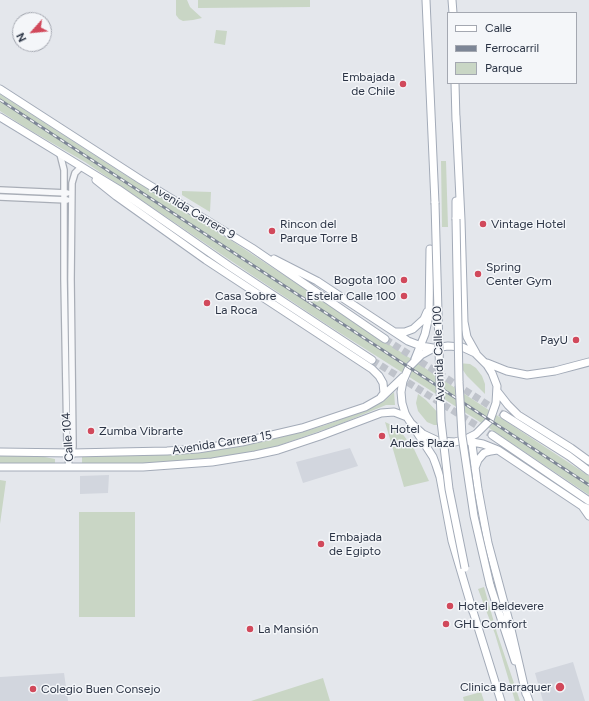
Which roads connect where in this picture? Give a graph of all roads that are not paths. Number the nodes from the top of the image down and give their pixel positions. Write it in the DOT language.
graph roads {
  1 [pos="426,0"];
  2 [pos="452,0"];
  3 [pos="452,12"];
  4 [pos="455,84"];
  5 [pos="0,88"];
  6 [pos="456,116"];
  7 [pos="0,117"];
  8 [pos="60,154"];
  9 [pos="81,167"];
  10 [pos="0,190"];
  11 [pos="64,193"];
  12 [pos="71,193"];
  13 [pos="0,198"];
  14 [pos="64,200"];
  15 [pos="71,200"];
  16 [pos="252,248"];
  17 [pos="430,249"];
  18 [pos="429,306"];
  19 [pos="393,332"];
  20 [pos="385,339"];
  21 [pos="421,346"];
  22 [pos="434,348"];
  23 [pos="372,360"];
  24 [pos="482,360"];
  25 [pos="414,361"];
  26 [pos="589,362"];
  27 [pos="405,375"];
  28 [pos="497,391"];
  29 [pos="381,398"];
  30 [pos="504,415"];
  31 [pos="409,420"];
  32 [pos="492,435"];
  33 [pos="471,439"];
  34 [pos="498,450"];
  35 [pos="0,452"];
  36 [pos="70,453"];
  37 [pos="589,461"];
  38 [pos="0,467"];
  39 [pos="69,467"];
  40 [pos="589,471"];
  41 [pos="476,474"];
  42 [pos="589,501"];
  43 [pos="586,507"];
  44 [pos="589,516"];
  45 [pos="473,612"];
  46 [pos="526,694"];
  47 [pos="501,701"];
  48 [pos="529,701"];
  1 -- 45 [label="main road, Avenida Calle 100, bridge"];
  2 -- 3 [label="main road"];
  4 -- 6 [label="main road, Avenida Calle 100"];
  5 -- 16 [label="main road, Avenida Carrera 9"];
  6 -- 24 [label="main road"];
  6 -- 46 [label="main road, Avenida Calle 100, bridge"];
  7 -- 8 [label="main road, Avenida Carrera 9"];
  8 -- 9 [label="main road, Avenida Carrera 9"];
  8 -- 11 [label="street, Calle 104"];
  9 -- 12 [label="street, Calle 104"];
  9 -- 23 [label="main road, Avenida Carrera 9"];
  9 -- 29 [label="main road"];
  10 -- 11 [label="street"];
  11 -- 12 [label="street"];
  11 -- 14 [label="street, Calle 104"];
  12 -- 15 [label="street, Calle 104"];
  13 -- 14 [label="street"];
  14 -- 15 [label="street"];
  14 -- 36 [label="street, Calle 104"];
  15 -- 36 [label="street, Calle 104"];
  16 -- 19 [label="main road"];
  16 -- 20 [label="main road, Avenida Carrera 9"];
  17 -- 18 [label="main road"];
  18 -- 19 [label="main road"];
  18 -- 21 [label="main road"];
  19 -- 21 [label="main road"];
  21 -- 22 [label="main road"];
  21 -- 25 [label="main road"];
  22 -- 24 [label="main road"];
  22 -- 25 [label="main road"];
  24 -- 26 [label="main road"];
  24 -- 28 [label="main road"];
  25 -- 27 [label="main road"];
  27 -- 29 [label="main road, Avenida Carrera 15"];
  27 -- 31 [label="main road"];
  28 -- 33 [label="main road"];
  28 -- 37 [label="main road"];
  29 -- 36 [label="main road, Avenida Carrera 15"];
  30 -- 40 [label="main road"];
  31 -- 33 [label="main road"];
  31 -- 39 [label="main road, Avenida Carrera 15"];
  31 -- 45 [label="main road"];
  32 -- 42 [label="main road"];
  33 -- 34 [label="main road"];
  33 -- 41 [label="main road"];
  34 -- 41 [label="main road"];
  34 -- 43 [label="main road"];
  35 -- 36 [label="main road, Avenida Carrera 15"];
  36 -- 39 [label="street, Calle 104"];
  38 -- 39 [label="main road, Avenida Carrera 15"];
  41 -- 46 [label="main road"];
  43 -- 44 [label="main road"];
  45 -- 47 [label="main road, Avenida Calle 100"];
  46 -- 48 [label="main road, Avenida Calle 100"];
}
